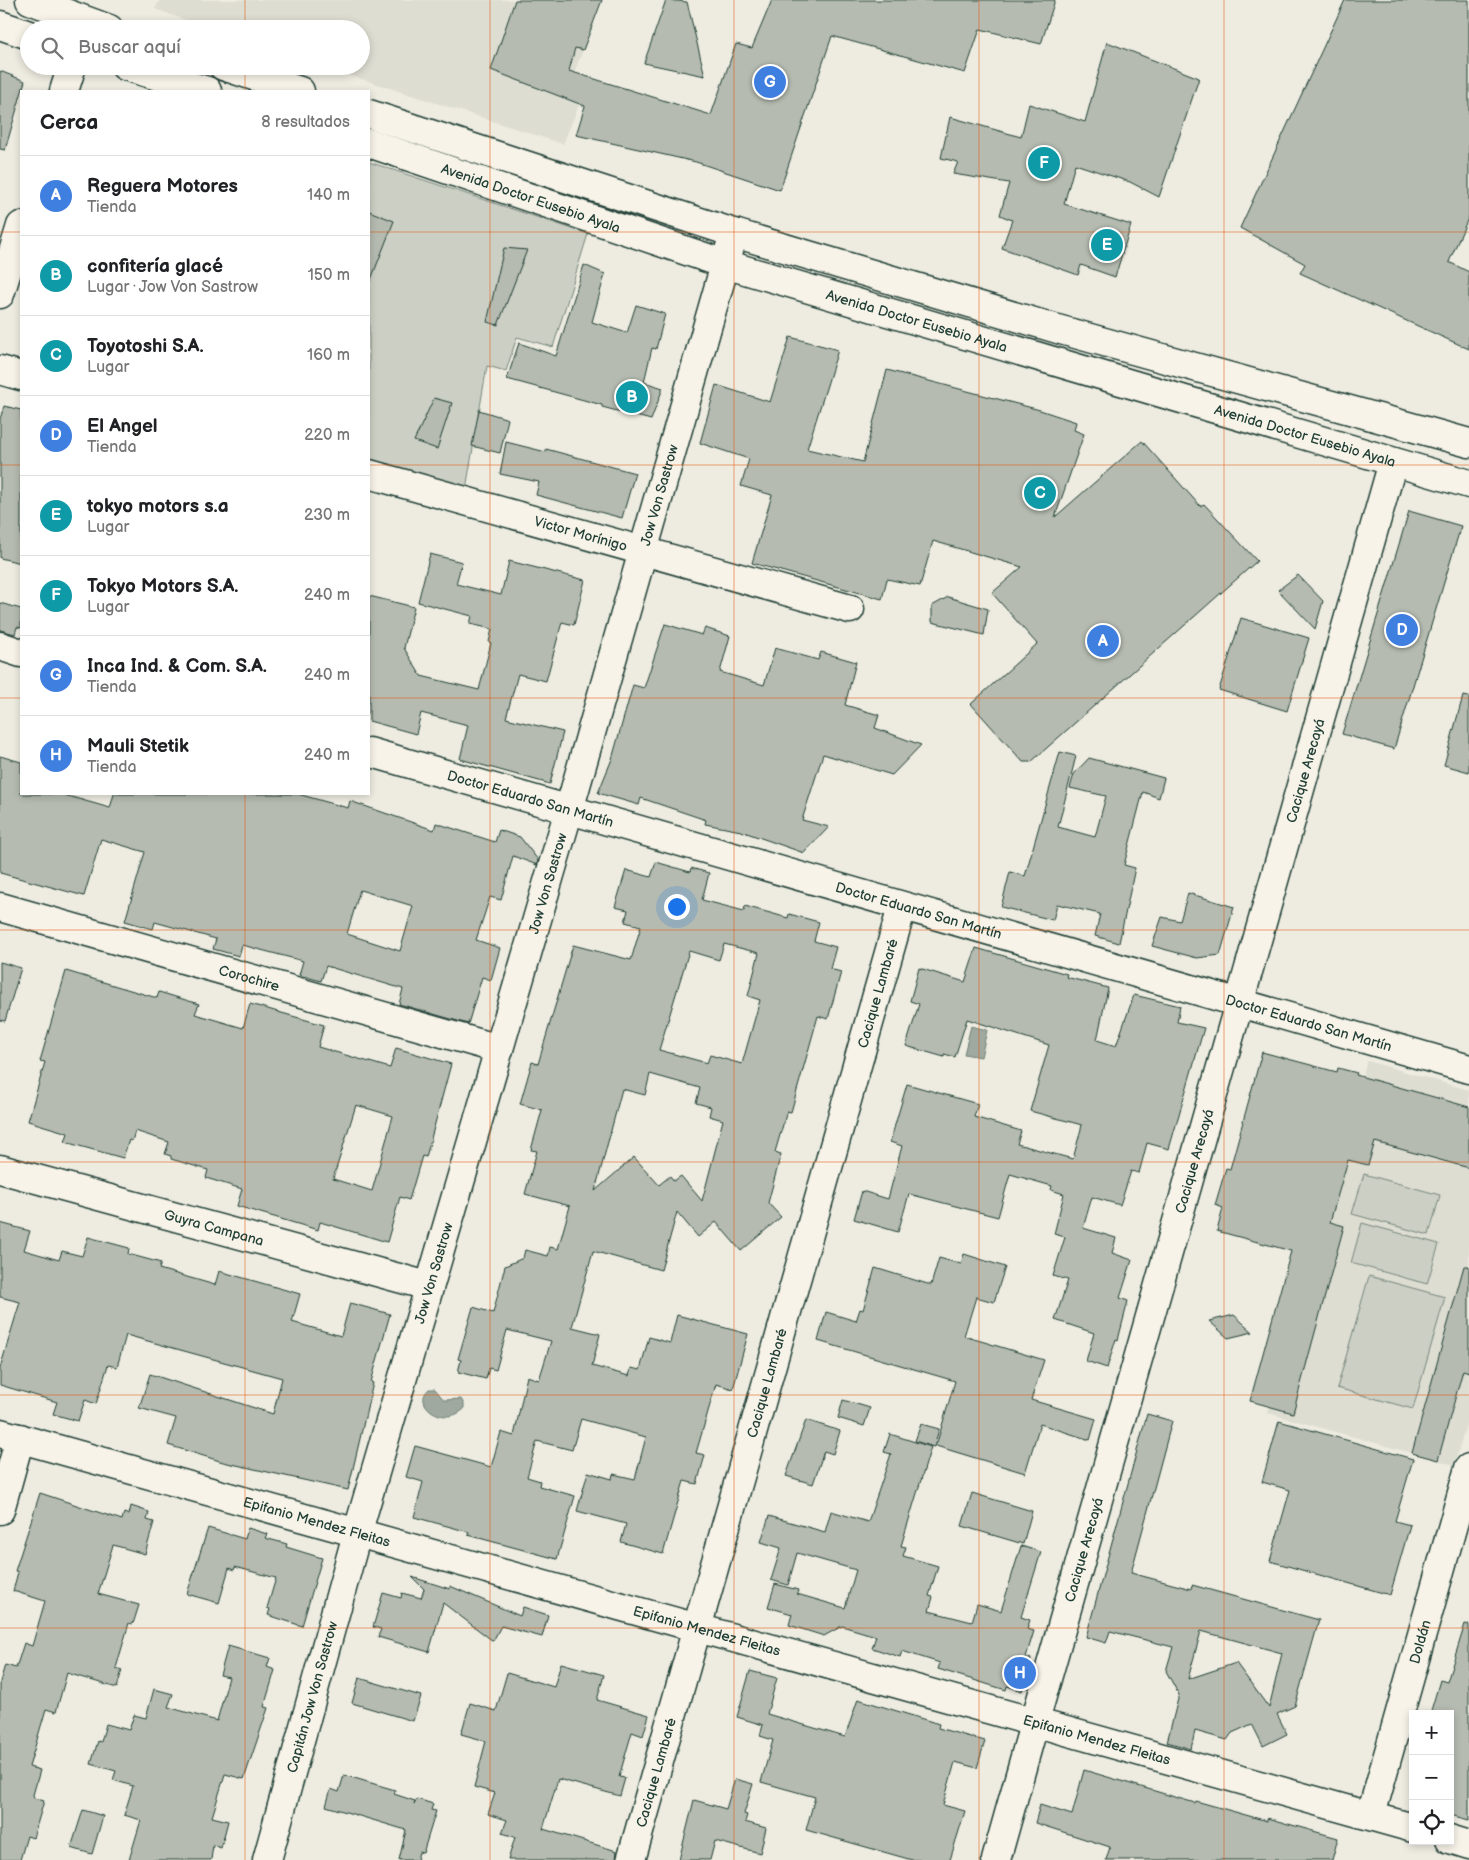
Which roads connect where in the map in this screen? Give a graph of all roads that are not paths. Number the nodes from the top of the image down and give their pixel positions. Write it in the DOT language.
graph roads {
  1 [pos="30,0"];
  2 [pos="84,20"];
  3 [pos="0,25"];
  4 [pos="20,32"];
  5 [pos="69,75"];
  6 [pos="155,75"];
  7 [pos="251,75"];
  8 [pos="64,90"];
  9 [pos="204,90"];
  10 [pos="297,90"];
  11 [pos="370,114"];
  12 [pos="370,143"];
  13 [pos="20,229"];
  14 [pos="734,233"];
  15 [pos="725,264"];
  16 [pos="0,294"];
  17 [pos="0,370"];
  18 [pos="20,376"];
  19 [pos="1469,443"];
  20 [pos="1343,447"];
  21 [pos="1393,462"];
  22 [pos="1469,468"];
  23 [pos="370,474"];
  24 [pos="1469,484"];
  25 [pos="642,552"];
  26 [pos="850,609"];
  27 [pos="0,646"];
  28 [pos="20,653"];
  29 [pos="370,752"];
  30 [pos="570,810"];
  31 [pos="0,907"];
  32 [pos="902,907"];
  33 [pos="1239,1002"];
  34 [pos="498,1049"];
  35 [pos="1469,1069"];
  36 [pos="0,1169"];
  37 [pos="428,1286"];
  38 [pos="10,1436"];
  39 [pos="1469,1468"];
  40 [pos="0,1510"];
  41 [pos="357,1534"];
  42 [pos="696,1628"];
  43 [pos="1035,1721"];
  44 [pos="1371,1815"];
  45 [pos="1409,1827"];
  46 [pos="1454,1840"];
  47 [pos="1469,1845"];
  48 [pos="267,1860"];
  49 [pos="631,1860"];
  50 [pos="996,1860"];
  1 -- 2 [label="main road"];
  3 -- 4 [label="main road"];
  5 -- 8 [label="main road"];
  6 -- 9 [label="main road"];
  7 -- 10 [label="main road"];
  11 -- 14 [label="main road, Avenida Doctor Eusebio Ayala"];
  12 -- 15 [label="main road, Avenida Doctor Eusebio Ayala"];
  13 -- 16 [label="main road"];
  14 -- 15 [label="main road, Jow Von Sastrow"];
  14 -- 19 [label="main road, Avenida Doctor Eusebio Ayala"];
  15 -- 20 [label="main road, Avenida Doctor Eusebio Ayala"];
  15 -- 25 [label="main road, Jow Von Sastrow"];
  17 -- 18 [label="main road"];
  20 -- 21 [label="main road, Avenida Doctor Eusebio Ayala"];
  20 -- 22 [label="main road"];
  21 -- 24 [label="main road, Avenida Doctor Eusebio Ayala"];
  21 -- 33 [label="main road, Cacique Arecayá"];
  23 -- 25 [label="main road, Victor Morínigo"];
  25 -- 26 [label="main road, Victor Morínigo"];
  25 -- 30 [label="main road, Jow Von Sastrow"];
  27 -- 28 [label="main road"];
  29 -- 30 [label="main road, Doctor Eduardo San Martín"];
  30 -- 32 [label="main road, Doctor Eduardo San Martín"];
  30 -- 34 [label="main road, Jow Von Sastrow"];
  31 -- 34 [label="main road, Corochire"];
  32 -- 33 [label="main road, Doctor Eduardo San Martín"];
  32 -- 42 [label="main road, Cacique Lambaré"];
  33 -- 35 [label="main road, Doctor Eduardo San Martín"];
  33 -- 43 [label="main road, Cacique Arecayá"];
  34 -- 37 [label="main road, Jow Von Sastrow"];
  36 -- 37 [label="main road, Guyra Campana"];
  37 -- 41 [label="main road, Jow Von Sastrow"];
  38 -- 40 [label="main road"];
  38 -- 41 [label="main road, Epifanio Mendez Fleitas"];
  39 -- 44 [label="main road, Doldán"];
  41 -- 42 [label="main road, Epifanio Mendez Fleitas"];
  41 -- 48 [label="main road, Capitán Jow Von Sastrow"];
  42 -- 43 [label="main road, Epifanio Mendez Fleitas"];
  42 -- 49 [label="main road, Cacique Lambaré"];
  43 -- 44 [label="main road, Epifanio Mendez Fleitas"];
  43 -- 50 [label="main road, Cacique Arecayá"];
  44 -- 45 [label="main road, Epifanio Mendez Fleitas"];
  46 -- 47 [label="main road"];
}
